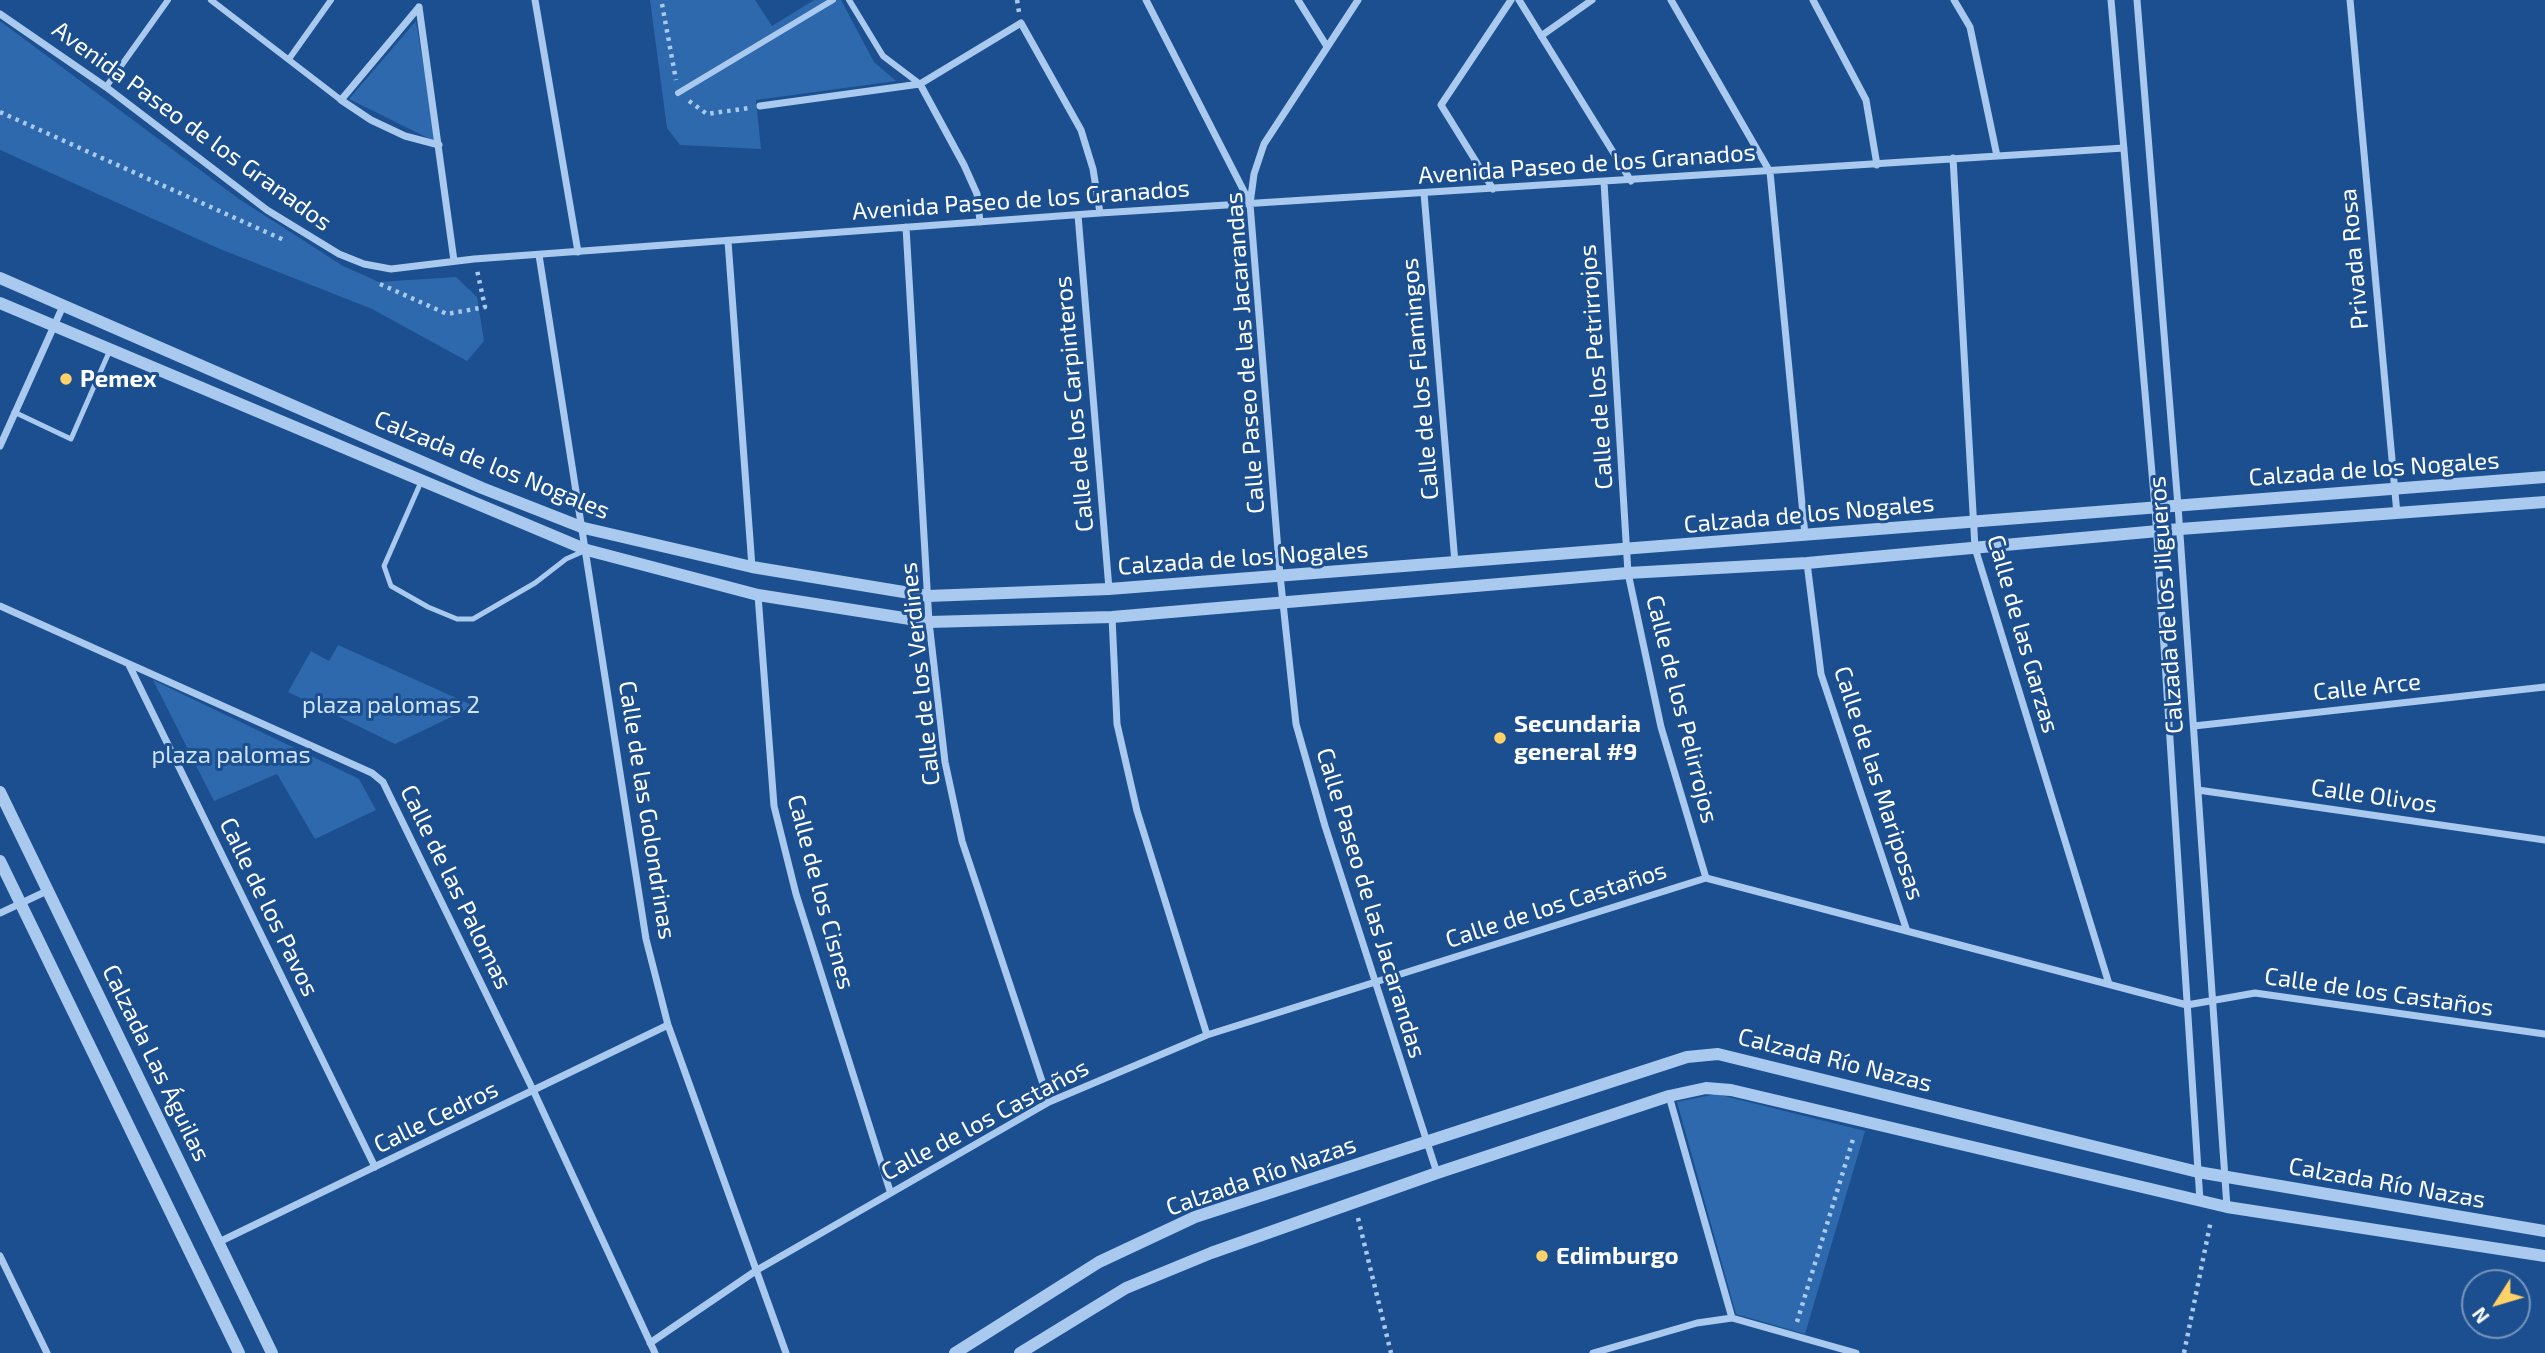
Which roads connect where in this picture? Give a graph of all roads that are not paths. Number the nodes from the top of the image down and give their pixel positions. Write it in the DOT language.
graph roads {
  1 [pos="168,0"];
  2 [pos="211,0"];
  3 [pos="331,0"];
  4 [pos="535,0"];
  5 [pos="833,0"];
  6 [pos="849,0"];
  7 [pos="1146,0"];
  8 [pos="1298,0"];
  9 [pos="1358,0"];
  10 [pos="1511,0"];
  11 [pos="1519,0"];
  12 [pos="1592,0"];
  13 [pos="1671,0"];
  14 [pos="1813,0"];
  15 [pos="1954,0"];
  16 [pos="2111,0"];
  17 [pos="2137,0"];
  18 [pos="2350,0"];
  19 [pos="419,3"];
  20 [pos="0,14"];
  21 [pos="1541,36"];
  22 [pos="1326,45"];
  23 [pos="289,59"];
  24 [pos="920,84"];
  25 [pos="106,87"];
  26 [pos="678,93"];
  27 [pos="341,100"];
  28 [pos="760,106"];
  29 [pos="439,145"];
  30 [pos="2124,148"];
  31 [pos="1997,156"];
  32 [pos="1953,159"];
  33 [pos="1877,165"];
  34 [pos="1770,172"];
  35 [pos="1631,180"];
  36 [pos="1604,182"];
  37 [pos="1493,189"];
  38 [pos="1424,193"];
  39 [pos="1250,204"];
  40 [pos="1100,213"];
  41 [pos="1078,215"];
  42 [pos="981,222"];
  43 [pos="906,228"];
  44 [pos="728,241"];
  45 [pos="578,252"];
  46 [pos="539,254"];
  47 [pos="454,261"];
  48 [pos="0,278"];
  49 [pos="0,303"];
  50 [pos="63,306"];
  51 [pos="53,326"];
  52 [pos="110,350"];
  53 [pos="261,391"];
  54 [pos="254,410"];
  55 [pos="14,412"];
  56 [pos="0,446"];
  57 [pos="2545,477"];
  58 [pos="422,480"];
  59 [pos="482,488"];
  60 [pos="2394,488"];
  61 [pos="477,502"];
  62 [pos="2545,502"];
  63 [pos="2178,506"];
  64 [pos="2155,508"];
  65 [pos="2397,514"];
  66 [pos="1972,522"];
  67 [pos="584,528"];
  68 [pos="2180,530"];
  69 [pos="2156,532"];
  70 [pos="1805,536"];
  71 [pos="1975,548"];
  72 [pos="1627,549"];
  73 [pos="587,550"];
  74 [pos="1455,563"];
  75 [pos="1807,563"];
  76 [pos="752,567"];
  77 [pos="1628,573"];
  78 [pos="1280,575"];
  79 [pos="1109,589"];
  80 [pos="758,595"];
  81 [pos="929,596"];
  82 [pos="1282,601"];
  83 [pos="0,606"];
  84 [pos="1112,617"];
  85 [pos="929,622"];
  86 [pos="129,664"];
  87 [pos="2545,687"];
  88 [pos="2193,726"];
  89 [pos="2198,790"];
  90 [pos="0,792"];
  91 [pos="2545,840"];
  92 [pos="0,861"];
  93 [pos="1706,878"];
  94 [pos="49,890"];
  95 [pos="20,904"];
  96 [pos="0,913"];
  97 [pos="1907,931"];
  98 [pos="1376,984"];
  99 [pos="2109,984"];
  100 [pos="2212,1001"];
  101 [pos="2187,1005"];
  102 [pos="668,1025"];
  103 [pos="2545,1034"];
  104 [pos="1207,1035"];
  105 [pos="534,1092"];
  106 [pos="1669,1096"];
  107 [pos="1049,1102"];
  108 [pos="1426,1142"];
  109 [pos="375,1167"];
  110 [pos="2198,1172"];
  111 [pos="1437,1173"];
  112 [pos="2224,1177"];
  113 [pos="890,1191"];
  114 [pos="2200,1201"];
  115 [pos="2220,1206"];
  116 [pos="2545,1231"];
  117 [pos="219,1242"];
  118 [pos="0,1256"];
  119 [pos="2545,1256"];
  120 [pos="757,1270"];
  121 [pos="1732,1318"];
  122 [pos="650,1343"];
  123 [pos="47,1353"];
  124 [pos="239,1353"];
  125 [pos="272,1353"];
  126 [pos="655,1353"];
  127 [pos="786,1353"];
  128 [pos="955,1353"];
  129 [pos="1020,1353"];
  130 [pos="1593,1353"];
  131 [pos="1856,1353"];
  1 -- 25 [label="street"];
  2 -- 23 [label="street"];
  3 -- 23 [label="street"];
  4 -- 45 [label="street"];
  5 -- 26 [label="street"];
  6 -- 24 [label="street"];
  7 -- 39 [label="street"];
  8 -- 22 [label="street"];
  9 -- 22 [label="street, Calle Paseo de las Jacarandas"];
  10 -- 37 [label="street"];
  11 -- 21 [label="street"];
  12 -- 21 [label="street"];
  13 -- 34 [label="street"];
  14 -- 33 [label="street"];
  15 -- 31 [label="street"];
  16 -- 30 [label="street, Calzada de los Jilgueros"];
  17 -- 63 [label="street, Calzada de los Jilgueros"];
  18 -- 60 [label="street, Privada Rosa"];
  19 -- 27 [label="street"];
  19 -- 29 [label="street"];
  20 -- 25 [label="street, Avenida Paseo de los Granados"];
  21 -- 35 [label="street"];
  22 -- 39 [label="street, Calle Paseo de las Jacarandas"];
  23 -- 27 [label="street"];
  24 -- 28 [label="street"];
  24 -- 40 [label="street"];
  24 -- 42 [label="street"];
  25 -- 47 [label="street, Avenida Paseo de los Granados"];
  27 -- 29 [label="street"];
  29 -- 47 [label="street"];
  30 -- 31 [label="street, Avenida Paseo de los Granados"];
  30 -- 64 [label="street, Calzada de los Jilgueros"];
  31 -- 32 [label="street, Avenida Paseo de los Granados"];
  32 -- 33 [label="street, Avenida Paseo de los Granados"];
  32 -- 66 [label="street, Calle de las Garzas"];
  33 -- 34 [label="street, Avenida Paseo de los Granados"];
  34 -- 35 [label="street, Avenida Paseo de los Granados"];
  34 -- 70 [label="street"];
  35 -- 36 [label="street, Avenida Paseo de los Granados"];
  36 -- 37 [label="street, Avenida Paseo de los Granados"];
  36 -- 72 [label="street, Calle de los Petrirrojos"];
  37 -- 38 [label="street, Avenida Paseo de los Granados"];
  38 -- 39 [label="street, Avenida Paseo de los Granados"];
  38 -- 74 [label="street, Calle de los Flamingos"];
  39 -- 40 [label="street, Avenida Paseo de los Granados"];
  39 -- 78 [label="street, Calle Paseo de las Jacarandas"];
  40 -- 41 [label="street, Avenida Paseo de los Granados"];
  41 -- 42 [label="street, Avenida Paseo de los Granados"];
  41 -- 79 [label="street, Calle de los Carpinteros"];
  42 -- 43 [label="street, Avenida Paseo de los Granados"];
  43 -- 44 [label="street, Avenida Paseo de los Granados"];
  43 -- 81 [label="street, Calle de los Verdines"];
  44 -- 45 [label="street, Avenida Paseo de los Granados"];
  44 -- 76 [label="street"];
  45 -- 46 [label="street, Avenida Paseo de los Granados"];
  46 -- 47 [label="street, Avenida Paseo de los Granados"];
  46 -- 67 [label="street, Calle de las Golondrinas"];
  48 -- 50 [label="street, Calzada de los Nogales"];
  49 -- 51 [label="street, Calzada de los Nogales"];
  50 -- 51 [label="street"];
  50 -- 53 [label="street, Calzada de los Nogales"];
  51 -- 52 [label="street, Calzada de los Nogales"];
  51 -- 55 [label="street"];
  52 -- 54 [label="street, Calzada de los Nogales"];
  52 -- 55 [label="lane"];
  53 -- 54 [label="street"];
  53 -- 59 [label="street, Calzada de los Nogales"];
  54 -- 58 [label="street, Calzada de los Nogales"];
  55 -- 56 [label="street"];
  57 -- 60 [label="street, Calzada de los Nogales"];
  58 -- 61 [label="street, Calzada de los Nogales"];
  58 -- 73 [label="lane"];
  59 -- 61 [label="street"];
  59 -- 67 [label="street, Calzada de los Nogales"];
  60 -- 63 [label="street, Calzada de los Nogales"];
  60 -- 65 [label="street, Privada Rosa"];
  61 -- 73 [label="street, Calzada de los Nogales"];
  62 -- 65 [label="street, Calzada de los Nogales"];
  63 -- 64 [label="street, Calzada de los Nogales"];
  63 -- 68 [label="street, Calzada de los Jilgueros"];
  64 -- 66 [label="street, Calzada de los Nogales"];
  64 -- 69 [label="street, Calzada de los Jilgueros"];
  65 -- 68 [label="street, Calzada de los Nogales"];
  66 -- 70 [label="street, Calzada de los Nogales"];
  66 -- 71 [label="street, Calle de las Garzas"];
  67 -- 73 [label="street, Calle de las Golondrinas"];
  67 -- 76 [label="street, Calzada de los Nogales"];
  68 -- 69 [label="street, Calzada de los Nogales"];
  68 -- 88 [label="street, Calzada de los Jilgueros"];
  69 -- 71 [label="street, Calzada de los Nogales"];
  69 -- 101 [label="street, Calzada de los Jilgueros"];
  70 -- 72 [label="street, Calzada de los Nogales"];
  71 -- 75 [label="street, Calzada de los Nogales"];
  71 -- 99 [label="street, Calle de las Garzas"];
  72 -- 74 [label="street, Calzada de los Nogales"];
  72 -- 77 [label="street, Calle de los Pelirrojos"];
  73 -- 80 [label="street, Calzada de los Nogales"];
  73 -- 102 [label="street, Calle de las Golondrinas"];
  74 -- 78 [label="street, Calzada de los Nogales"];
  75 -- 77 [label="street, Calzada de los Nogales"];
  75 -- 97 [label="street, Calle de las Mariposas"];
  76 -- 81 [label="street, Calzada de los Nogales"];
  77 -- 82 [label="street, Calzada de los Nogales"];
  77 -- 93 [label="street, Calle de los Pelirrojos"];
  78 -- 79 [label="street, Calzada de los Nogales"];
  78 -- 82 [label="street, Calle Paseo de las Jacarandas"];
  79 -- 81 [label="street, Calzada de los Nogales"];
  80 -- 85 [label="street, Calzada de los Nogales"];
  80 -- 113 [label="street, Calle de los Cisnes"];
  81 -- 85 [label="street, Calle de los Verdines"];
  82 -- 84 [label="street, Calzada de los Nogales"];
  82 -- 98 [label="street, Calle Paseo de las Jacarandas"];
  83 -- 86 [label="street, Calle de las Palomas"];
  84 -- 85 [label="street, Calzada de los Nogales"];
  84 -- 104 [label="street"];
  85 -- 107 [label="street, Calle de los Verdines"];
  86 -- 105 [label="street, Calle de las Palomas"];
  86 -- 109 [label="street, Calle de los Pavos"];
  87 -- 88 [label="street, Calle Arce"];
  88 -- 89 [label="street, Calzada de los Jilgueros"];
  89 -- 91 [label="street, Calle Olivos"];
  89 -- 100 [label="street, Calzada de los Jilgueros"];
  90 -- 94 [label="street, Calzada Las Águilas"];
  92 -- 95 [label="street"];
  93 -- 97 [label="street, Calle de los Castaños"];
  93 -- 98 [label="street, Calle de los Castaños"];
  94 -- 95 [label="street"];
  94 -- 117 [label="street, Calzada Las Águilas"];
  95 -- 96 [label="street"];
  95 -- 124 [label="street"];
  97 -- 99 [label="street, Calle de los Castaños"];
  98 -- 104 [label="street, Calle de los Castaños"];
  98 -- 108 [label="street, Calle Paseo de las Jacarandas"];
  99 -- 101 [label="street, Calle de los Castaños"];
  100 -- 101 [label="street, Calle de los Castaños"];
  100 -- 103 [label="street, Calle de los Castaños"];
  100 -- 112 [label="street, Calzada de los Jilgueros"];
  101 -- 110 [label="street, Calzada de los Jilgueros"];
  102 -- 105 [label="street, Calle Cedros"];
  102 -- 120 [label="street, Calle de las Golondrinas"];
  104 -- 107 [label="street, Calle de los Castaños"];
  105 -- 109 [label="street, Calle Cedros"];
  105 -- 122 [label="street, Calle de las Palomas"];
  106 -- 111 [label="street, Calzada Río Nazas"];
  106 -- 114 [label="street, Calzada Río Nazas"];
  106 -- 121 [label="street"];
  107 -- 113 [label="street, Calle de los Castaños"];
  108 -- 110 [label="street, Calzada Río Nazas"];
  108 -- 111 [label="street, Calle Paseo de las Jacarandas"];
  108 -- 128 [label="street, Calzada Río Nazas"];
  109 -- 117 [label="street, Calle Cedros"];
  110 -- 112 [label="street, Calzada Río Nazas"];
  110 -- 114 [label="street, Calzada de los Jilgueros"];
  111 -- 129 [label="street, Calzada Río Nazas"];
  112 -- 115 [label="street, Calzada de los Jilgueros"];
  112 -- 116 [label="street, Calzada Río Nazas"];
  113 -- 120 [label="street, Calle de los Castaños"];
  114 -- 115 [label="street, Calzada Río Nazas"];
  115 -- 119 [label="street, Calzada Río Nazas"];
  117 -- 125 [label="street, Calzada Las Águilas"];
  118 -- 123 [label="street"];
  120 -- 122 [label="street, Calle de los Castaños"];
  120 -- 127 [label="street, Calle de las Golondrinas"];
  121 -- 130 [label="street"];
  121 -- 131 [label="street"];
  122 -- 126 [label="street, Calle de las Palomas"];
}
